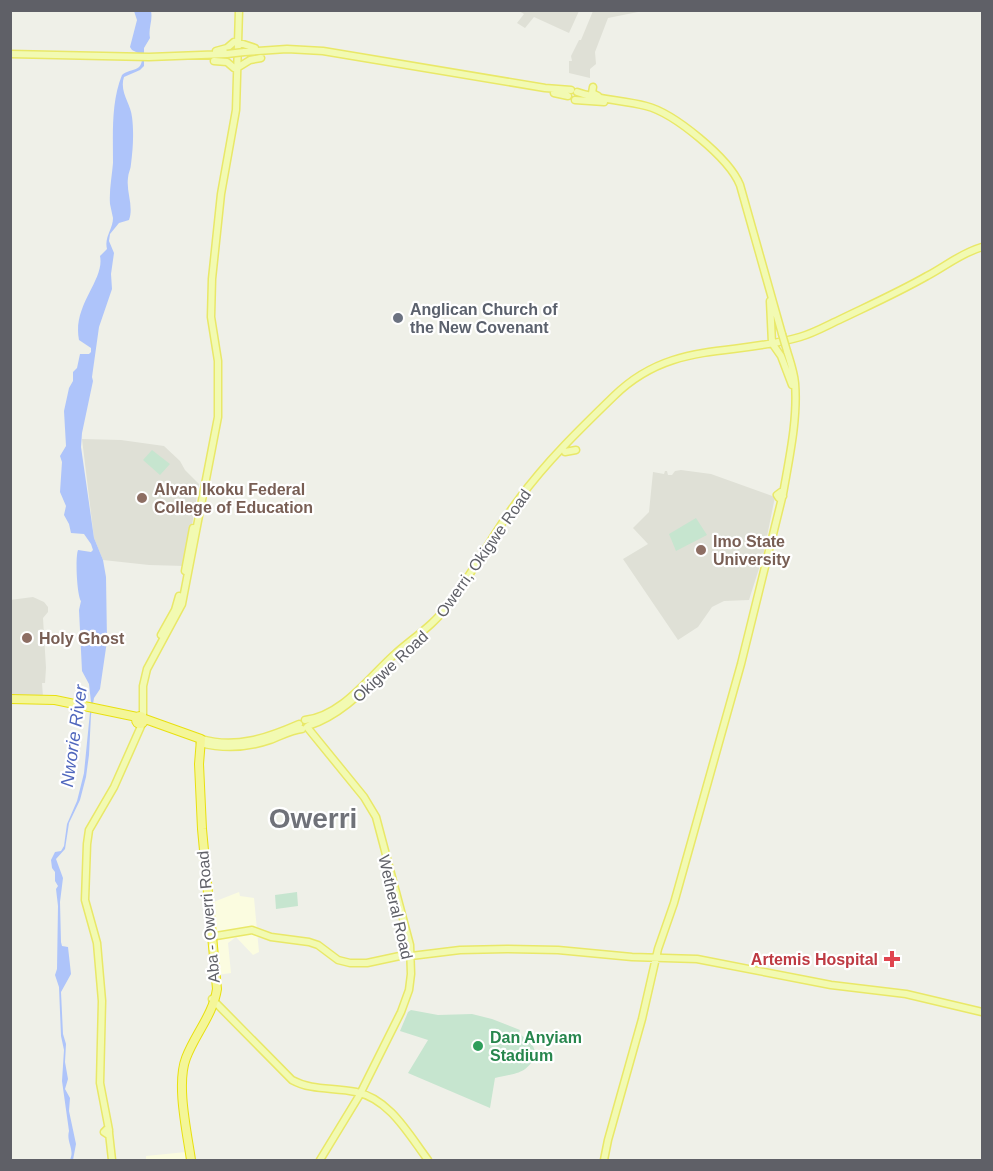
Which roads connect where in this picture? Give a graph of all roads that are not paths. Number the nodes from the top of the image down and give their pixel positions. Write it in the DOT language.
graph roads {
  1 [pos="238,10"];
  2 [pos="236,42"];
  3 [pos="255,48"];
  4 [pos="216,51"];
  5 [pos="244,54"];
  6 [pos="10,55"];
  7 [pos="261,58"];
  8 [pos="214,61"];
  9 [pos="235,68"];
  10 [pos="593,87"];
  11 [pos="556,93"];
  12 [pos="572,93"];
  13 [pos="601,98"];
  14 [pos="563,102"];
  15 [pos="639,106"];
  16 [pos="982,248"];
  17 [pos="772,302"];
  18 [pos="793,340"];
  19 [pos="773,345"];
  20 [pos="793,383"];
  21 [pos="425,631"];
  22 [pos="34,699"];
  23 [pos="10,700"];
  24 [pos="84,708"];
  25 [pos="325,719"];
  26 [pos="140,720"];
  27 [pos="304,726"];
  28 [pos="313,734"];
  29 [pos="199,743"];
  30 [pos="210,937"];
  31 [pos="410,953"];
  32 [pos="656,954"];
  33 [pos="213,1002"];
  34 [pos="982,1012"];
  35 [pos="360,1091"];
  36 [pos="348,1092"];
  37 [pos="367,1098"];
  38 [pos="353,1104"];
  39 [pos="111,1161"];
  40 [pos="190,1161"];
  41 [pos="318,1161"];
  42 [pos="426,1161"];
  43 [pos="602,1161"];
  1 -- 2 [label="main road"];
  2 -- 3 [label="main road"];
  2 -- 4 [label="main road"];
  2 -- 9 [label="main road"];
  5 -- 6 [label="main road, bridge"];
  5 -- 11 [label="main road"];
  5 -- 12 [label="main road"];
  7 -- 9 [label="main road"];
  8 -- 9 [label="main road"];
  9 -- 26 [label="main road"];
  10 -- 13 [label="main road"];
  11 -- 12 [label="main road"];
  11 -- 14 [label="main road"];
  12 -- 13 [label="main road"];
  12 -- 15 [label="main road"];
  13 -- 15 [label="main road"];
  15 -- 17 [label="main road"];
  16 -- 18 [label="main road, Okigwe Road"];
  17 -- 18 [label="main road"];
  17 -- 19 [label="main road"];
  17 -- 20 [label="main road, bridge"];
  18 -- 19 [label="main road, Okigwe Road"];
  18 -- 20 [label="main road"];
  19 -- 20 [label="main road"];
  19 -- 21 [label="main road, Okigwe Road"];
  20 -- 32 [label="main road"];
  21 -- 25 [label="main road, Okigwe Road"];
  21 -- 27 [label="main road, Owerri, Okigwe Road"];
  22 -- 23 [label="highway"];
  22 -- 23 [label="main road"];
  22 -- 24 [label="highway"];
  23 -- 24 [label="highway"];
  24 -- 26 [label="highway"];
  25 -- 27 [label="main road, Okigwe Road"];
  25 -- 28 [label="main road"];
  26 -- 29 [label="highway"];
  26 -- 39 [label="main road"];
  27 -- 28 [label="main road, Wetheral Road"];
  27 -- 29 [label="main road"];
  27 -- 31 [label="main road, Wetheral Road"];
  28 -- 31 [label="main road, Wetheral Road"];
  29 -- 30 [label="highway, Aba - Owerri Road"];
  30 -- 31 [label="main road"];
  30 -- 33 [label="highway, Aba - Owerri Road"];
  31 -- 32 [label="main road"];
  31 -- 35 [label="main road, Wetheral Road"];
  32 -- 34 [label="main road"];
  32 -- 43 [label="main road"];
  33 -- 36 [label="main road"];
  33 -- 40 [label="highway, Aba - Owerri Road"];
  35 -- 36 [label="main road"];
  35 -- 36 [label="main road"];
  35 -- 37 [label="main road"];
  35 -- 38 [label="main road, Wetheral Road"];
  36 -- 38 [label="main road"];
  37 -- 38 [label="main road"];
  37 -- 42 [label="main road"];
  38 -- 41 [label="main road, Wetheral Road"];
}
